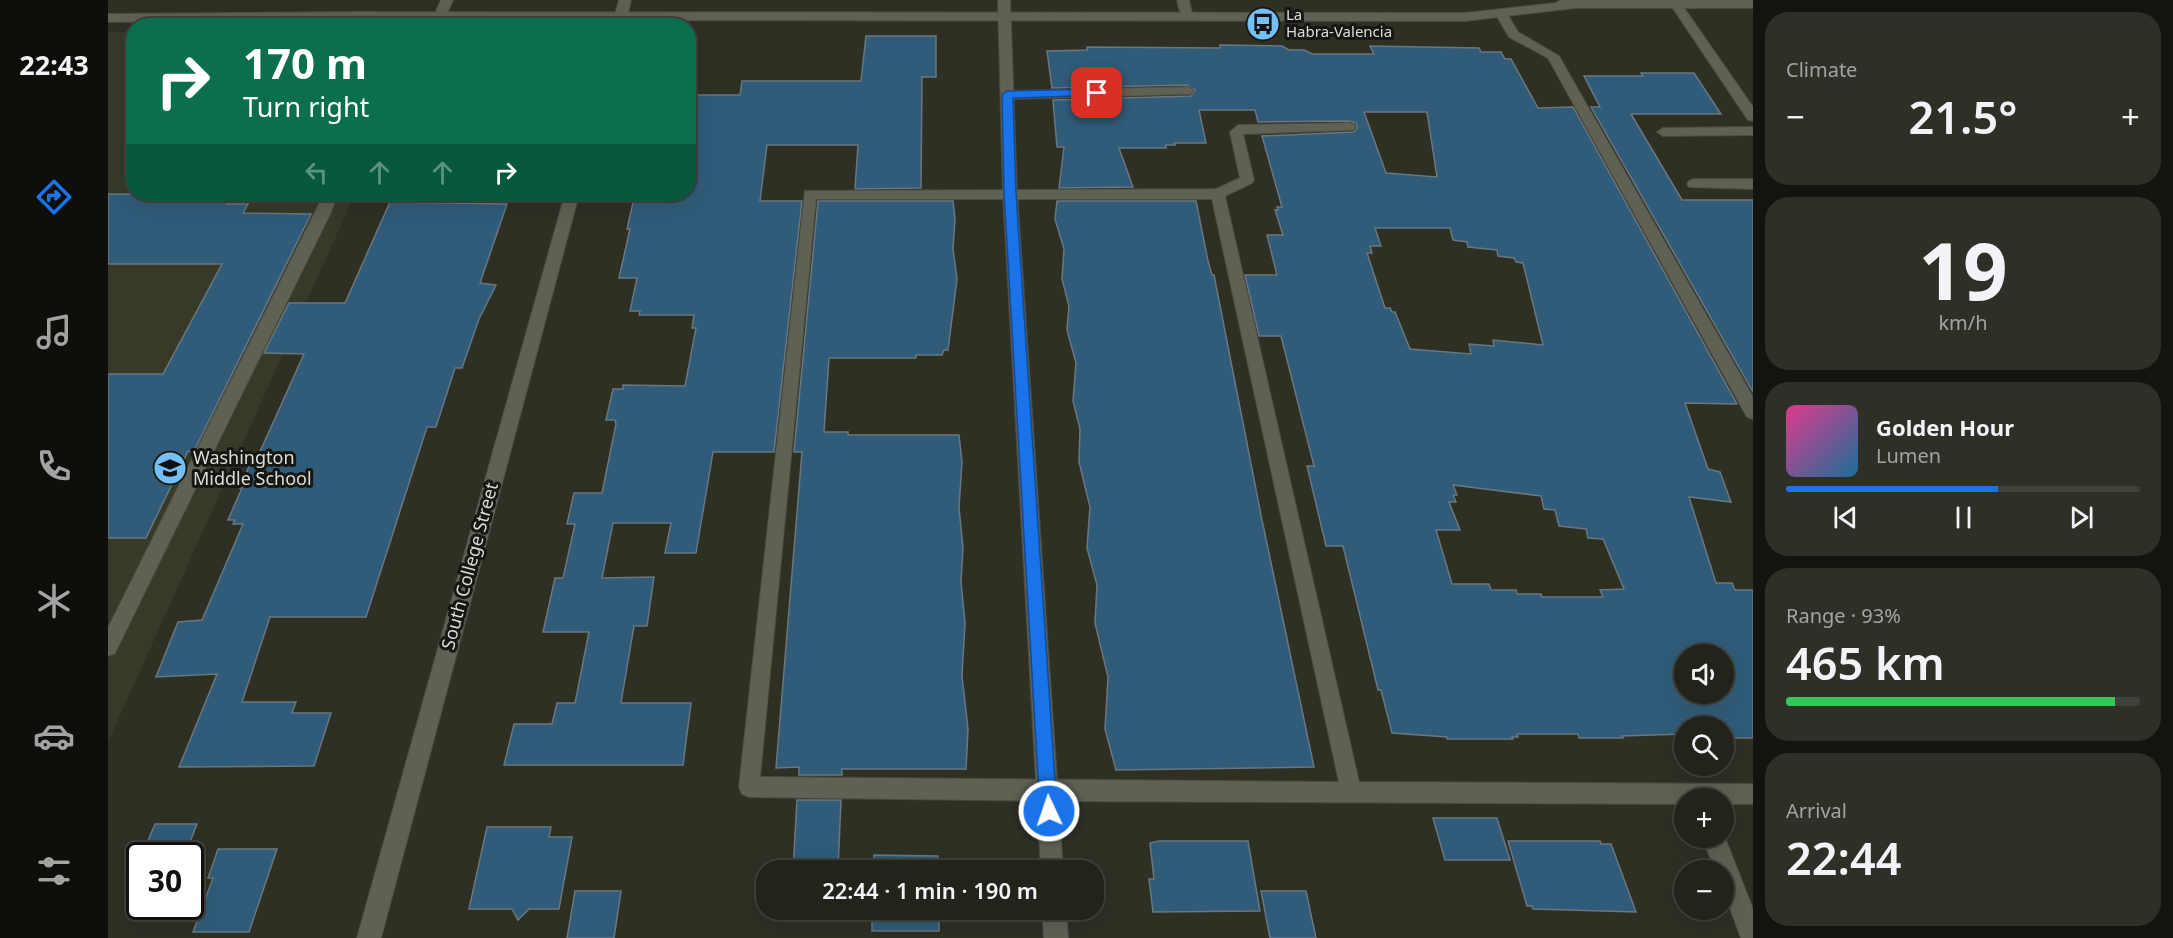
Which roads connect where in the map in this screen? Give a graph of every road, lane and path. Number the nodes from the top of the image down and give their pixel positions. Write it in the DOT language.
graph roads {
  1 [pos="447,0"];
  2 [pos="625,0"];
  3 [pos="1183,0"];
  4 [pos="1527,0"];
  5 [pos="1570,2"];
  6 [pos="1676,4"];
  7 [pos="1753,4"];
  8 [pos="1005,8"];
  9 [pos="1502,13"];
  10 [pos="441,16"];
  11 [pos="1187,17"];
  12 [pos="108,18"];
  13 [pos="126,18"];
  14 [pos="418,18"];
  15 [pos="530,18"];
  16 [pos="620,18"];
  17 [pos="683,18"];
  18 [pos="1187,91"];
  19 [pos="1007,95"];
  20 [pos="1753,117"];
  21 [pos="1349,127"];
  22 [pos="1753,131"];
  23 [pos="1663,132"];
  24 [pos="1694,184"];
  25 [pos="1753,184"];
  26 [pos="1010,193"];
  27 [pos="1218,194"];
  28 [pos="328,201"];
  29 [pos="570,201"];
  30 [pos="1753,412"];
  31 [pos="108,647"];
  32 [pos="1048,791"];
  33 [pos="1351,792"];
  34 [pos="1753,794"];
  35 [pos="1717,848"];
  36 [pos="1051,860"];
  37 [pos="1055,920"];
  38 [pos="369,938"];
  39 [pos="1056,938"];
  40 [pos="1753,938"];
  1 -- 10 [label="main road"];
  2 -- 16 [label="main road"];
  3 -- 11 [label="main road"];
  4 -- 5 [label="main road"];
  5 -- 6 [label="main road"];
  5 -- 9 [label="main road"];
  6 -- 7 [label="main road"];
  6 -- 20 [label="lane"];
  8 -- 11 [label="main road"];
  8 -- 17 [label="main road"];
  8 -- 19 [label="main road"];
  9 -- 11 [label="main road"];
  9 -- 30 [label="lane"];
  10 -- 14 [label="main road"];
  10 -- 15 [label="main road"];
  12 -- 13 [label="main road"];
  18 -- 19 [label="lane"];
  19 -- 26 [label="main road"];
  21 -- 27 [label="lane"];
  22 -- 23 [label="lane"];
  24 -- 25 [label="lane"];
  26 -- 27 [label="lane"];
  26 -- 32 [label="main road"];
  26 -- 32 [label="lane"];
  27 -- 33 [label="lane"];
  28 -- 31 [label="lane"];
  29 -- 38 [label="main road, South College Street"];
  32 -- 33 [label="lane"];
  32 -- 36 [label="main road"];
  33 -- 34 [label="lane"];
  35 -- 40 [label="main road"];
  37 -- 39 [label="main road"];
}
